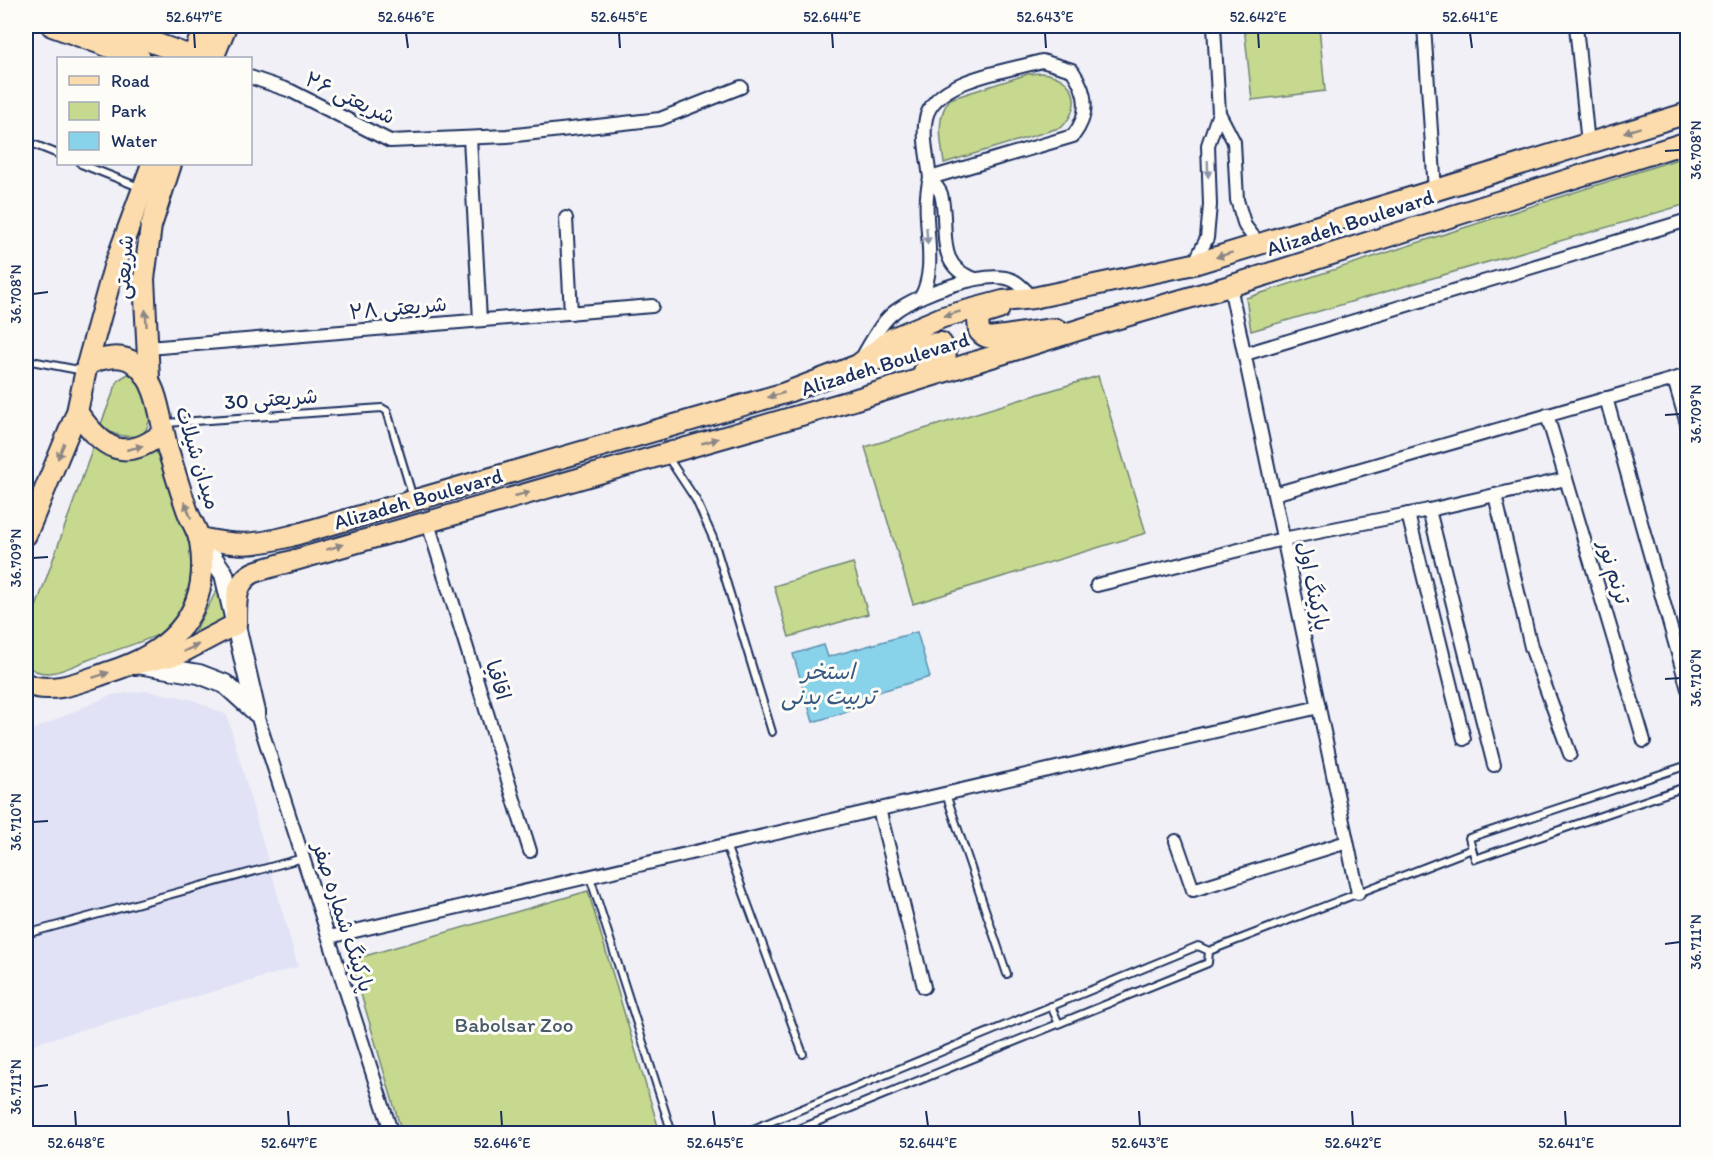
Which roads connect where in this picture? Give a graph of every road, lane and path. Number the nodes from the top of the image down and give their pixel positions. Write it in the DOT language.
graph roads {
  1 [pos="52,26"];
  2 [pos="107,26"];
  3 [pos="205,26"];
  4 [pos="226,26"];
  5 [pos="1214,26"];
  6 [pos="1424,26"];
  7 [pos="1576,26"];
  8 [pos="137,57"];
  9 [pos="190,57"];
  10 [pos="193,57"];
  11 [pos="213,57"];
  12 [pos="252,78"];
  13 [pos="741,87"];
  14 [pos="1220,113"];
  15 [pos="1688,113"];
  16 [pos="470,138"];
  17 [pos="1688,142"];
  18 [pos="33,144"];
  19 [pos="1588,144"];
  20 [pos="57,154"];
  21 [pos="84,165"];
  22 [pos="152,165"];
  23 [pos="171,165"];
  24 [pos="930,178"];
  25 [pos="142,188"];
  26 [pos="1435,190"];
  27 [pos="566,218"];
  28 [pos="1688,220"];
  29 [pos="1259,244"];
  30 [pos="1194,264"];
  31 [pos="975,279"];
  32 [pos="1230,286"];
  33 [pos="921,297"];
  34 [pos="1034,298"];
  35 [pos="652,306"];
  36 [pos="571,313"];
  37 [pos="480,320"];
  38 [pos="1088,327"];
  39 [pos="148,348"];
  40 [pos="1245,354"];
  41 [pos="26,360"];
  42 [pos="858,365"];
  43 [pos="86,368"];
  44 [pos="1688,375"];
  45 [pos="149,377"];
  46 [pos="1674,379"];
  47 [pos="1606,398"];
  48 [pos="850,401"];
  49 [pos="77,412"];
  50 [pos="1546,415"];
  51 [pos="1688,427"];
  52 [pos="162,429"];
  53 [pos="665,454"];
  54 [pos="1566,478"];
  55 [pos="1274,494"];
  56 [pos="1495,495"];
  57 [pos="414,499"];
  58 [pos="1429,510"];
  59 [pos="1408,514"];
  60 [pos="428,520"];
  61 [pos="26,535"];
  62 [pos="200,538"];
  63 [pos="1283,539"];
  64 [pos="1097,585"];
  65 [pos="236,624"];
  66 [pos="135,664"];
  67 [pos="26,684"];
  68 [pos="58,688"];
  69 [pos="1688,689"];
  70 [pos="26,699"];
  71 [pos="1319,706"];
  72 [pos="256,712"];
  73 [pos="772,732"];
  74 [pos="1464,738"];
  75 [pos="1644,741"];
  76 [pos="1570,754"];
  77 [pos="1494,765"];
  78 [pos="1688,765"];
  79 [pos="1688,786"];
  80 [pos="946,793"];
  81 [pos="879,809"];
  82 [pos="1176,841"];
  83 [pos="1347,842"];
  84 [pos="726,844"];
  85 [pos="1472,849"];
  86 [pos="530,851"];
  87 [pos="303,858"];
  88 [pos="590,876"];
  89 [pos="1358,893"];
  90 [pos="26,934"];
  91 [pos="329,937"];
  92 [pos="1209,951"];
  93 [pos="1007,974"];
  94 [pos="924,987"];
  95 [pos="1051,1006"];
  96 [pos="1059,1024"];
  97 [pos="802,1054"];
  98 [pos="764,1124"];
  99 [pos="670,1128"];
  100 [pos="392,1134"];
  101 [pos="741,1134"];
  102 [pos="768,1134"];
  103 [pos="788,1134"];
  1 -- 8 [label="main road"];
  2 -- 9 [label="main road"];
  3 -- 10 [label="main road"];
  4 -- 11 [label="main road"];
  5 -- 14 [label="street"];
  6 -- 26 [label="street"];
  7 -- 19 [label="street"];
  12 -- 16 [label="street, شریعتی ۲۶"];
  13 -- 16 [label="street, شریعتی ۲۶"];
  14 -- 29 [label="street"];
  14 -- 30 [label="street, one-way"];
  15 -- 19 [label="main road, Alizadeh Boulevard, one-way"];
  16 -- 37 [label="street"];
  17 -- 32 [label="main road, Alizadeh Boulevard"];
  18 -- 20 [label="lane"];
  19 -- 26 [label="main road, Alizadeh Boulevard"];
  21 -- 25 [label="lane"];
  22 -- 25 [label="main road"];
  39 -- 23 [label="main road, شریعتی, one-way"];
  24 -- 24 [label="street"];
  24 -- 31 [label="street"];
  24 -- 33 [label="street, one-way"];
  25 -- 43 [label="main road"];
  26 -- 29 [label="main road, Alizadeh Boulevard"];
  27 -- 36 [label="street"];
  28 -- 40 [label="street"];
  29 -- 30 [label="main road, Alizadeh Boulevard, one-way"];
  30 -- 34 [label="main road, Alizadeh Boulevard"];
  31 -- 33 [label="street"];
  31 -- 34 [label="street"];
  32 -- 38 [label="main road, Alizadeh Boulevard"];
  32 -- 40 [label="street, پارکینگ اول"];
  33 -- 42 [label="street"];
  34 -- 38 [label="main road"];
  34 -- 42 [label="main road, Alizadeh Boulevard, one-way"];
  35 -- 36 [label="street, شریعتی ۲۸"];
  36 -- 37 [label="street, شریعتی ۲۸"];
  37 -- 39 [label="street, شریعتی ۲۸"];
  38 -- 48 [label="main road, Alizadeh Boulevard"];
  39 -- 45 [label="main road, شریعتی"];
  40 -- 55 [label="street, پارکینگ اول"];
  41 -- 43 [label="lane"];
  42 -- 48 [label="main road"];
  42 -- 57 [label="main road, Alizadeh Boulevard, one-way"];
  43 -- 45 [label="main road"];
  43 -- 49 [label="main road"];
  44 -- 46 [label="street"];
  45 -- 52 [label="main road, میدان شیلات"];
  46 -- 47 [label="street"];
  46 -- 51 [label="street"];
  47 -- 50 [label="street"];
  47 -- 69 [label="street"];
  53 -- 48 [label="main road, Alizadeh Boulevard, one-way"];
  49 -- 52 [label="main road, one-way"];
  49 -- 61 [label="main road, one-way"];
  50 -- 54 [label="street, ترنم نور"];
  50 -- 55 [label="street"];
  52 -- 57 [label="lane, شریعتی 30"];
  62 -- 52 [label="main road, میدان شیلات, one-way"];
  60 -- 53 [label="main road, Alizadeh Boulevard, one-way"];
  53 -- 73 [label="lane"];
  54 -- 56 [label="street"];
  54 -- 75 [label="street, ترنم نور"];
  55 -- 63 [label="street, پارکینگ اول"];
  56 -- 58 [label="street"];
  56 -- 76 [label="street"];
  57 -- 62 [label="main road, Alizadeh Boulevard"];
  58 -- 59 [label="street"];
  58 -- 77 [label="street"];
  59 -- 63 [label="street"];
  59 -- 74 [label="street"];
  65 -- 60 [label="main road, Alizadeh Boulevard, one-way"];
  60 -- 86 [label="street, اقاقیا"];
  62 -- 65 [label="main road"];
  62 -- 66 [label="main road, میدان شیلات"];
  63 -- 64 [label="street"];
  63 -- 71 [label="street, پارکینگ اول"];
  66 -- 65 [label="main road, one-way"];
  65 -- 72 [label="main road"];
  68 -- 66 [label="main road, میدان شیلات, one-way"];
  66 -- 72 [label="main road"];
  67 -- 68 [label="main road, میدان شیلات"];
  68 -- 70 [label="main road"];
  71 -- 80 [label="street"];
  71 -- 83 [label="street, پارکینگ اول"];
  72 -- 87 [label="street, پارکینگ شماره صفر"];
  78 -- 85 [label="lane"];
  79 -- 85 [label="lane"];
  80 -- 81 [label="street"];
  80 -- 93 [label="lane"];
  81 -- 84 [label="street"];
  81 -- 94 [label="street"];
  82 -- 83 [label="street"];
  83 -- 89 [label="street, پارکینگ اول"];
  84 -- 88 [label="street"];
  84 -- 97 [label="lane"];
  85 -- 89 [label="lane"];
  87 -- 90 [label="lane"];
  87 -- 91 [label="street, پارکینگ شماره صفر"];
  88 -- 91 [label="street"];
  88 -- 99 [label="lane"];
  89 -- 92 [label="lane"];
  91 -- 100 [label="street, پارکینگ شماره صفر"];
  92 -- 95 [label="lane"];
  92 -- 96 [label="lane"];
  95 -- 96 [label="lane"];
  95 -- 98 [label="lane"];
  96 -- 103 [label="lane"];
  98 -- 101 [label="lane"];
  98 -- 102 [label="lane"];
}
